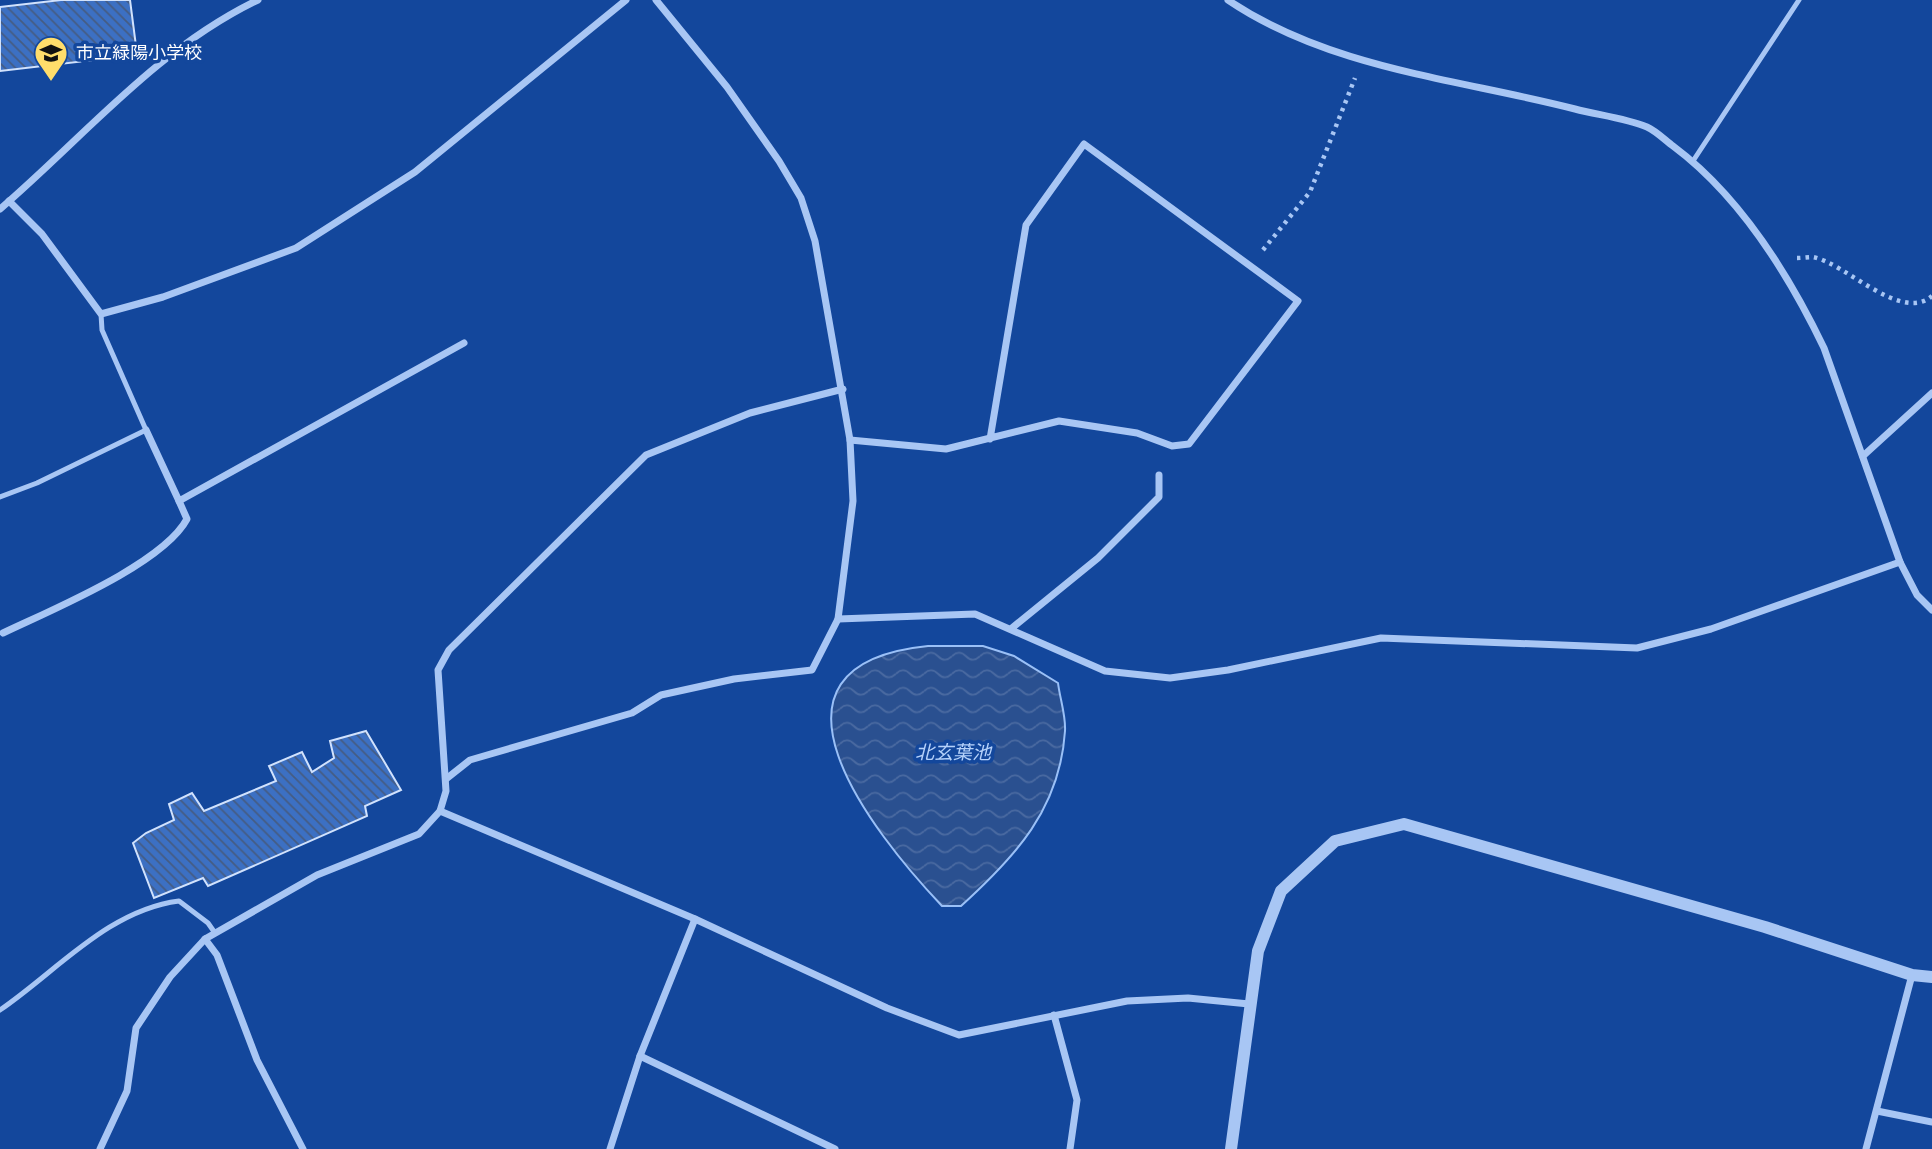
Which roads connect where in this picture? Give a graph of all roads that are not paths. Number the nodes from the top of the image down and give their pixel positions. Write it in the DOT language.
graph roads {
  1 [pos="258,0"];
  2 [pos="626,0"];
  3 [pos="656,0"];
  4 [pos="1228,0"];
  5 [pos="1799,0"];
  6 [pos="1693,160"];
  7 [pos="9,201"];
  8 [pos="0,209"];
  9 [pos="101,314"];
  10 [pos="464,343"];
  11 [pos="843,389"];
  12 [pos="1932,393"];
  13 [pos="146,430"];
  14 [pos="990,439"];
  15 [pos="850,440"];
  16 [pos="1863,456"];
  17 [pos="1159,475"];
  18 [pos="0,497"];
  19 [pos="179,501"];
  20 [pos="1900,562"];
  21 [pos="1932,610"];
  22 [pos="838,619"];
  23 [pos="1012,628"];
  24 [pos="3,633"];
  25 [pos="446,779"];
  26 [pos="440,811"];
  27 [pos="695,919"];
  28 [pos="215,933"];
  29 [pos="205,939"];
  30 [pos="1912,975"];
  31 [pos="1932,977"];
  32 [pos="1249,1004"];
  33 [pos="0,1010"];
  34 [pos="1054,1015"];
  35 [pos="640,1056"];
  36 [pos="1877,1111"];
  37 [pos="1932,1122"];
  38 [pos="100,1149"];
  39 [pos="303,1149"];
  40 [pos="610,1149"];
  41 [pos="835,1149"];
  42 [pos="1070,1149"];
  43 [pos="1231,1149"];
  44 [pos="1866,1149"];
  1 -- 7 [label="street"];
  2 -- 9 [label="street"];
  3 -- 11 [label="street"];
  4 -- 6 [label="street"];
  5 -- 6 [label="lane"];
  6 -- 16 [label="street"];
  7 -- 8 [label="street"];
  7 -- 9 [label="street"];
  9 -- 13 [label="lane"];
  10 -- 19 [label="street"];
  11 -- 15 [label="street"];
  11 -- 25 [label="street"];
  12 -- 16 [label="street"];
  13 -- 18 [label="lane"];
  13 -- 19 [label="street"];
  14 -- 14 [label="street"];
  14 -- 15 [label="street"];
  15 -- 22 [label="street"];
  16 -- 20 [label="street"];
  17 -- 23 [label="street"];
  19 -- 24 [label="street"];
  20 -- 21 [label="street"];
  20 -- 23 [label="street"];
  22 -- 23 [label="street"];
  22 -- 25 [label="street"];
  25 -- 26 [label="street"];
  26 -- 27 [label="street"];
  26 -- 28 [label="street"];
  27 -- 34 [label="street"];
  27 -- 35 [label="street"];
  28 -- 29 [label="street"];
  28 -- 33 [label="lane"];
  29 -- 38 [label="street"];
  29 -- 39 [label="street"];
  30 -- 31 [label="street"];
  30 -- 32 [label="street"];
  30 -- 36 [label="street"];
  32 -- 34 [label="street"];
  32 -- 43 [label="street"];
  34 -- 42 [label="street"];
  35 -- 40 [label="street"];
  35 -- 41 [label="street"];
  36 -- 37 [label="street"];
  36 -- 44 [label="street"];
}
